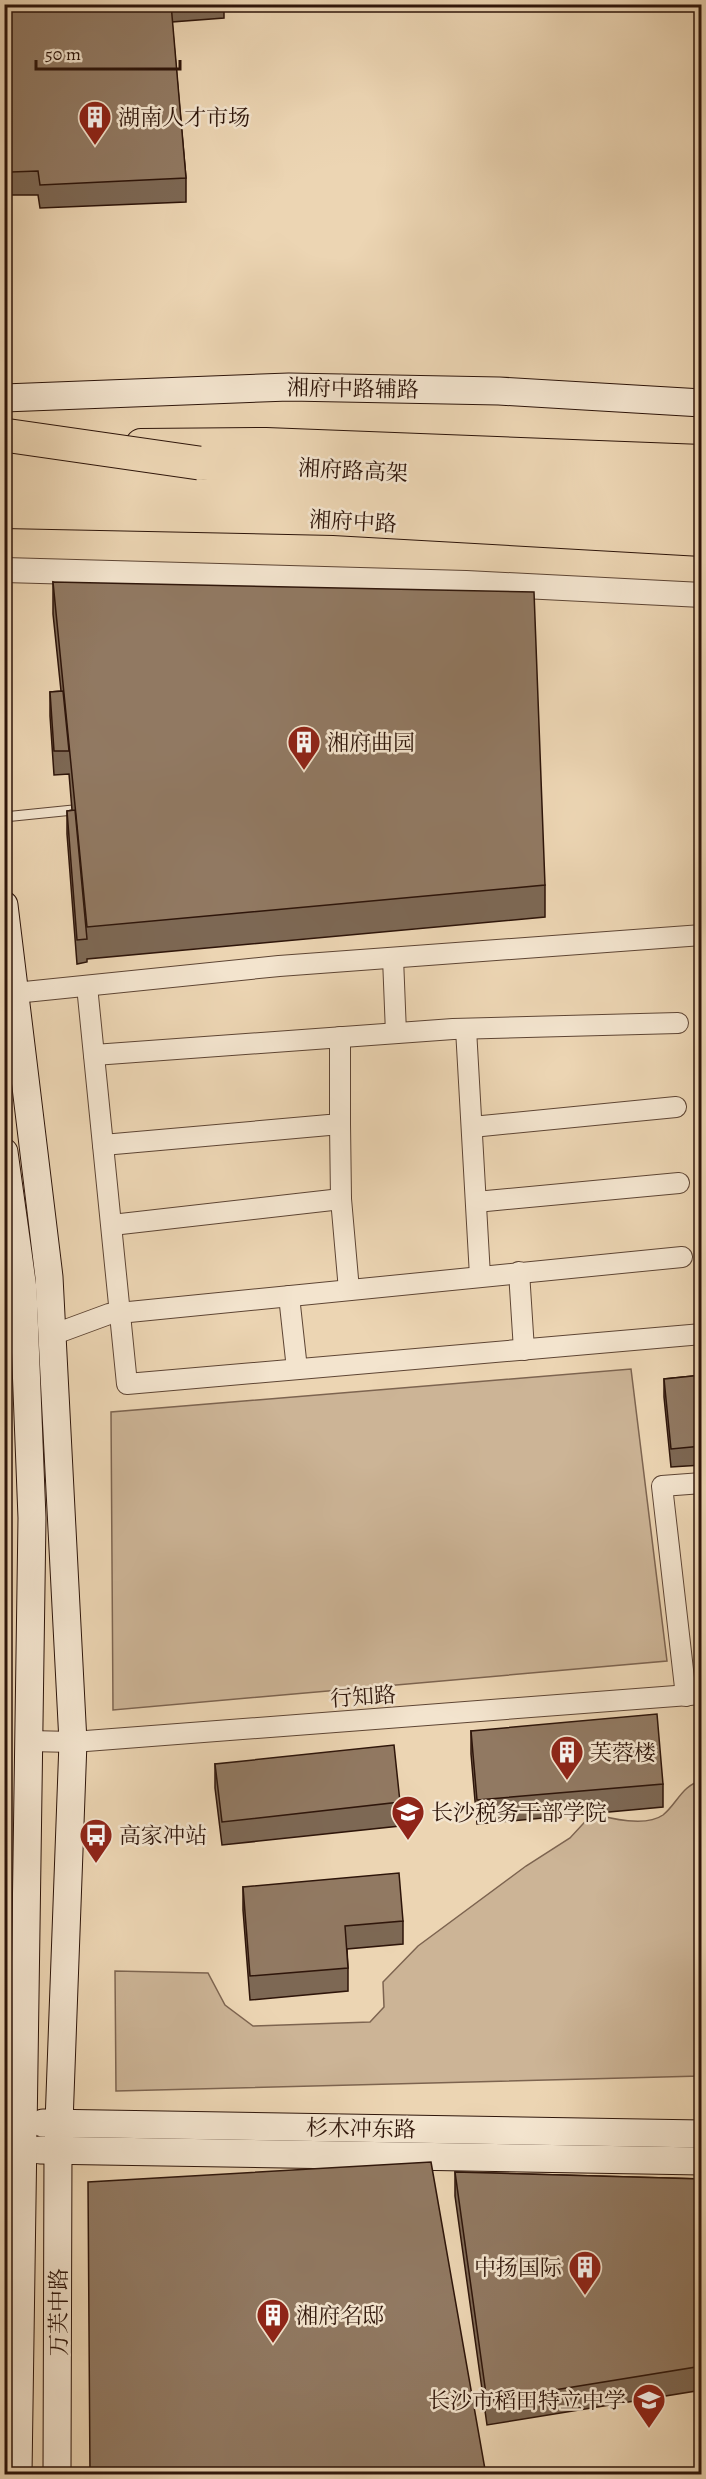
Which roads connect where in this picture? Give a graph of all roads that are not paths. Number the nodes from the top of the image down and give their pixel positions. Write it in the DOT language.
graph roads {
  1 [pos="4,398"];
  2 [pos="702,404"];
  3 [pos="4,435"];
  4 [pos="4,445"];
  5 [pos="702,460"];
  6 [pos="199,463"];
  7 [pos="4,468"];
  8 [pos="702,489"];
  9 [pos="4,493"];
  10 [pos="164,494"];
  11 [pos="4,506"];
  12 [pos="4,513"];
  13 [pos="702,516"];
  14 [pos="702,541"];
  15 [pos="4,570"];
  16 [pos="702,595"];
  17 [pos="96,807"];
  18 [pos="4,817"];
  19 [pos="4,905"];
  20 [pos="702,934"];
  21 [pos="393,958"];
  22 [pos="8,964"];
  23 [pos="87,986"];
  24 [pos="15,993"];
  25 [pos="678,1023"];
  26 [pos="466,1029"];
  27 [pos="396,1033"];
  28 [pos="340,1037"];
  29 [pos="94,1055"];
  30 [pos="676,1107"];
  31 [pos="340,1124"];
  32 [pos="472,1127"];
  33 [pos="103,1144"];
  34 [pos="4,1152"];
  35 [pos="679,1183"];
  36 [pos="340,1199"];
  37 [pos="476,1202"];
  38 [pos="112,1225"];
  39 [pos="682,1257"];
  40 [pos="519,1272"];
  41 [pos="480,1276"];
  42 [pos="349,1290"];
  43 [pos="289,1296"];
  44 [pos="120,1313"];
  45 [pos="702,1334"];
  46 [pos="52,1335"];
  47 [pos="524,1350"];
  48 [pos="297,1369"];
  49 [pos="702,1483"];
  50 [pos="694,1695"];
  51 [pos="29,1741"];
  52 [pos="73,1742"];
  53 [pos="13,2123"];
  54 [pos="60,2123"];
  55 [pos="702,2134"];
  56 [pos="13,2150"];
  57 [pos="58,2150"];
  58 [pos="702,2161"];
  59 [pos="18,2475"];
  60 [pos="57,2475"];
  1 -- 2 [label="main road, 湘府中路辅路"];
  3 -- 6 [label="highway, bridge"];
  4 -- 5 [label="main road"];
  6 -- 7 [label="highway, 湘府路高架, bridge"];
  6 -- 8 [label="highway, 湘府路高架"];
  9 -- 10 [label="highway, 湘府路高架"];
  10 -- 11 [label="highway"];
  10 -- 13 [label="highway, 湘府路高架"];
  12 -- 14 [label="main road, 湘府中路"];
  15 -- 16 [label="street"];
  17 -- 18 [label="lane"];
  19 -- 22 [label="main road, 万芙中路"];
  20 -- 21 [label="street"];
  21 -- 23 [label="street"];
  21 -- 27 [label="street"];
  22 -- 24 [label="main road, 万芙中路"];
  23 -- 24 [label="street"];
  23 -- 29 [label="street"];
  24 -- 46 [label="main road, 万芙中路"];
  25 -- 26 [label="street"];
  26 -- 27 [label="street"];
  26 -- 32 [label="street"];
  27 -- 28 [label="street"];
  28 -- 29 [label="street"];
  28 -- 31 [label="street"];
  29 -- 33 [label="street"];
  30 -- 32 [label="street"];
  31 -- 33 [label="street"];
  31 -- 36 [label="street"];
  32 -- 37 [label="street"];
  33 -- 38 [label="street"];
  34 -- 51 [label="main road, 万芙中路"];
  35 -- 37 [label="street"];
  36 -- 38 [label="street"];
  36 -- 42 [label="street"];
  37 -- 41 [label="street"];
  38 -- 44 [label="street"];
  39 -- 40 [label="street"];
  40 -- 41 [label="street"];
  40 -- 47 [label="street"];
  41 -- 42 [label="street"];
  42 -- 43 [label="street"];
  43 -- 44 [label="street"];
  43 -- 48 [label="street"];
  44 -- 46 [label="street"];
  44 -- 48 [label="street"];
  45 -- 47 [label="street"];
  46 -- 52 [label="main road, 万芙中路"];
  47 -- 48 [label="street"];
  49 -- 50 [label="street"];
  50 -- 52 [label="street, 行知路"];
  51 -- 52 [label="street, 行知路"];
  51 -- 53 [label="main road, 万芙中路"];
  52 -- 54 [label="main road, 万芙中路"];
  53 -- 54 [label="main road, 杉木冲东路"];
  53 -- 56 [label="main road, 万芙中路"];
  54 -- 55 [label="main road, 杉木冲东路"];
  54 -- 57 [label="main road, 万芙中路"];
  56 -- 57 [label="main road, 杉木冲东路"];
  56 -- 59 [label="main road, 万芙中路"];
  57 -- 58 [label="main road, 杉木冲东路"];
  57 -- 60 [label="main road, 万芙中路"];
}
